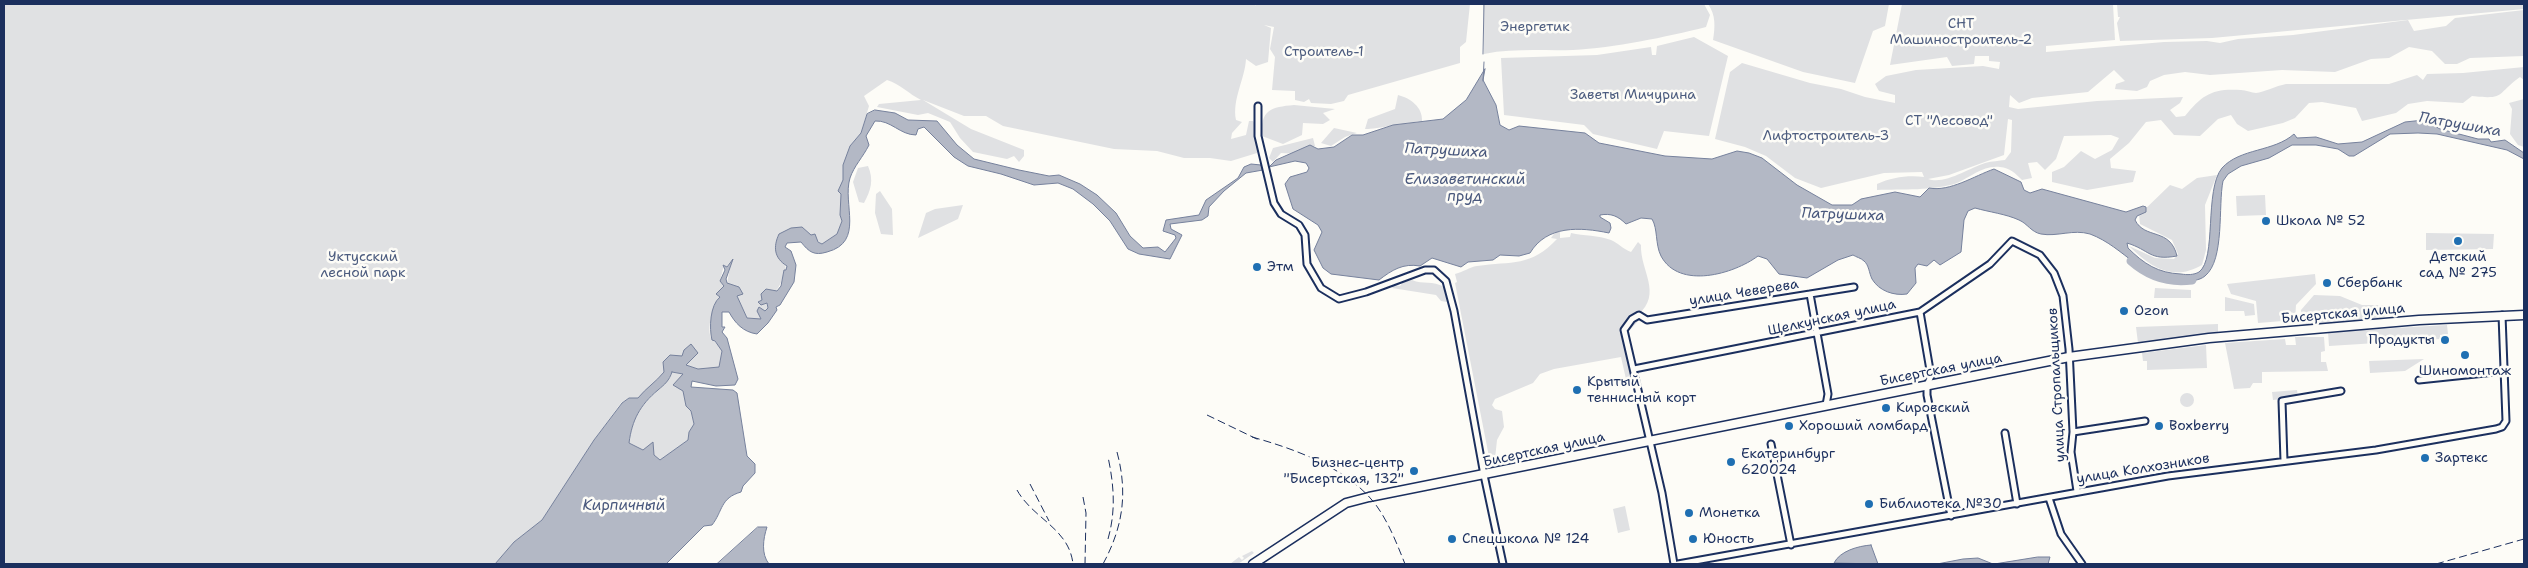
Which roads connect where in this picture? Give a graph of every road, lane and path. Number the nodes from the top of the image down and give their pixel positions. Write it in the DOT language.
graph roads {
  1 [pos="1258,106"];
  2 [pos="2012,241"];
  3 [pos="1854,287"];
  4 [pos="1810,294"];
  5 [pos="1920,312"];
  6 [pos="2502,315"];
  7 [pos="2524,315"];
  8 [pos="1817,333"];
  9 [pos="2069,357"];
  10 [pos="1634,368"];
  11 [pos="2504,371"];
  12 [pos="2419,380"];
  13 [pos="1927,385"];
  14 [pos="2342,391"];
  15 [pos="1826,406"];
  16 [pos="2145,421"];
  17 [pos="2073,432"];
  18 [pos="2005,433"];
  19 [pos="1650,440"];
  20 [pos="1771,444"];
  21 [pos="2284,460"];
  22 [pos="1484,475"];
  23 [pos="2077,492"];
  24 [pos="2049,498"];
  25 [pos="2017,504"];
  26 [pos="1951,516"];
  27 [pos="1791,545"];
  28 [pos="1253,564"];
  29 [pos="1504,564"];
  30 [pos="1674,564"];
  31 [pos="1678,564"];
  32 [pos="2082,564"];
  1 -- 22 [label="street"];
  2 -- 5 [label="street, Щелкунская улица"];
  2 -- 9 [label="street, улица Стропальщиков"];
  3 -- 4 [label="street, улица Чеверева"];
  4 -- 8 [label="street"];
  4 -- 10 [label="street, улица Чеверева"];
  5 -- 8 [label="street, Щелкунская улица"];
  5 -- 13 [label="street"];
  6 -- 7 [label="main road, Бисертская улица"];
  6 -- 9 [label="main road, Бисертская улица"];
  6 -- 11 [label="street, улица Колхозников"];
  8 -- 10 [label="street, Щелкунская улица"];
  8 -- 15 [label="street"];
  9 -- 13 [label="main road, Бисертская улица"];
  9 -- 17 [label="street, улица Стропальщиков"];
  10 -- 19 [label="street"];
  11 -- 12 [label="street"];
  11 -- 21 [label="street, улица Колхозников"];
  13 -- 15 [label="main road, Бисертская улица"];
  13 -- 26 [label="street"];
  14 -- 21 [label="street"];
  15 -- 19 [label="main road, Бисертская улица"];
  16 -- 17 [label="street"];
  17 -- 23 [label="street, улица Стропальщиков"];
  18 -- 25 [label="street"];
  19 -- 22 [label="main road, Бисертская улица"];
  19 -- 30 [label="street"];
  20 -- 27 [label="street"];
  21 -- 23 [label="street, улица Колхозников"];
  22 -- 28 [label="main road, Бисертская улица"];
  22 -- 29 [label="street"];
  23 -- 24 [label="street, улица Колхозников"];
  24 -- 25 [label="street, улица Колхозников"];
  24 -- 32 [label="street"];
  25 -- 26 [label="street, улица Колхозников"];
  26 -- 27 [label="street, улица Колхозников"];
  27 -- 31 [label="street, улица Колхозников"];
}
